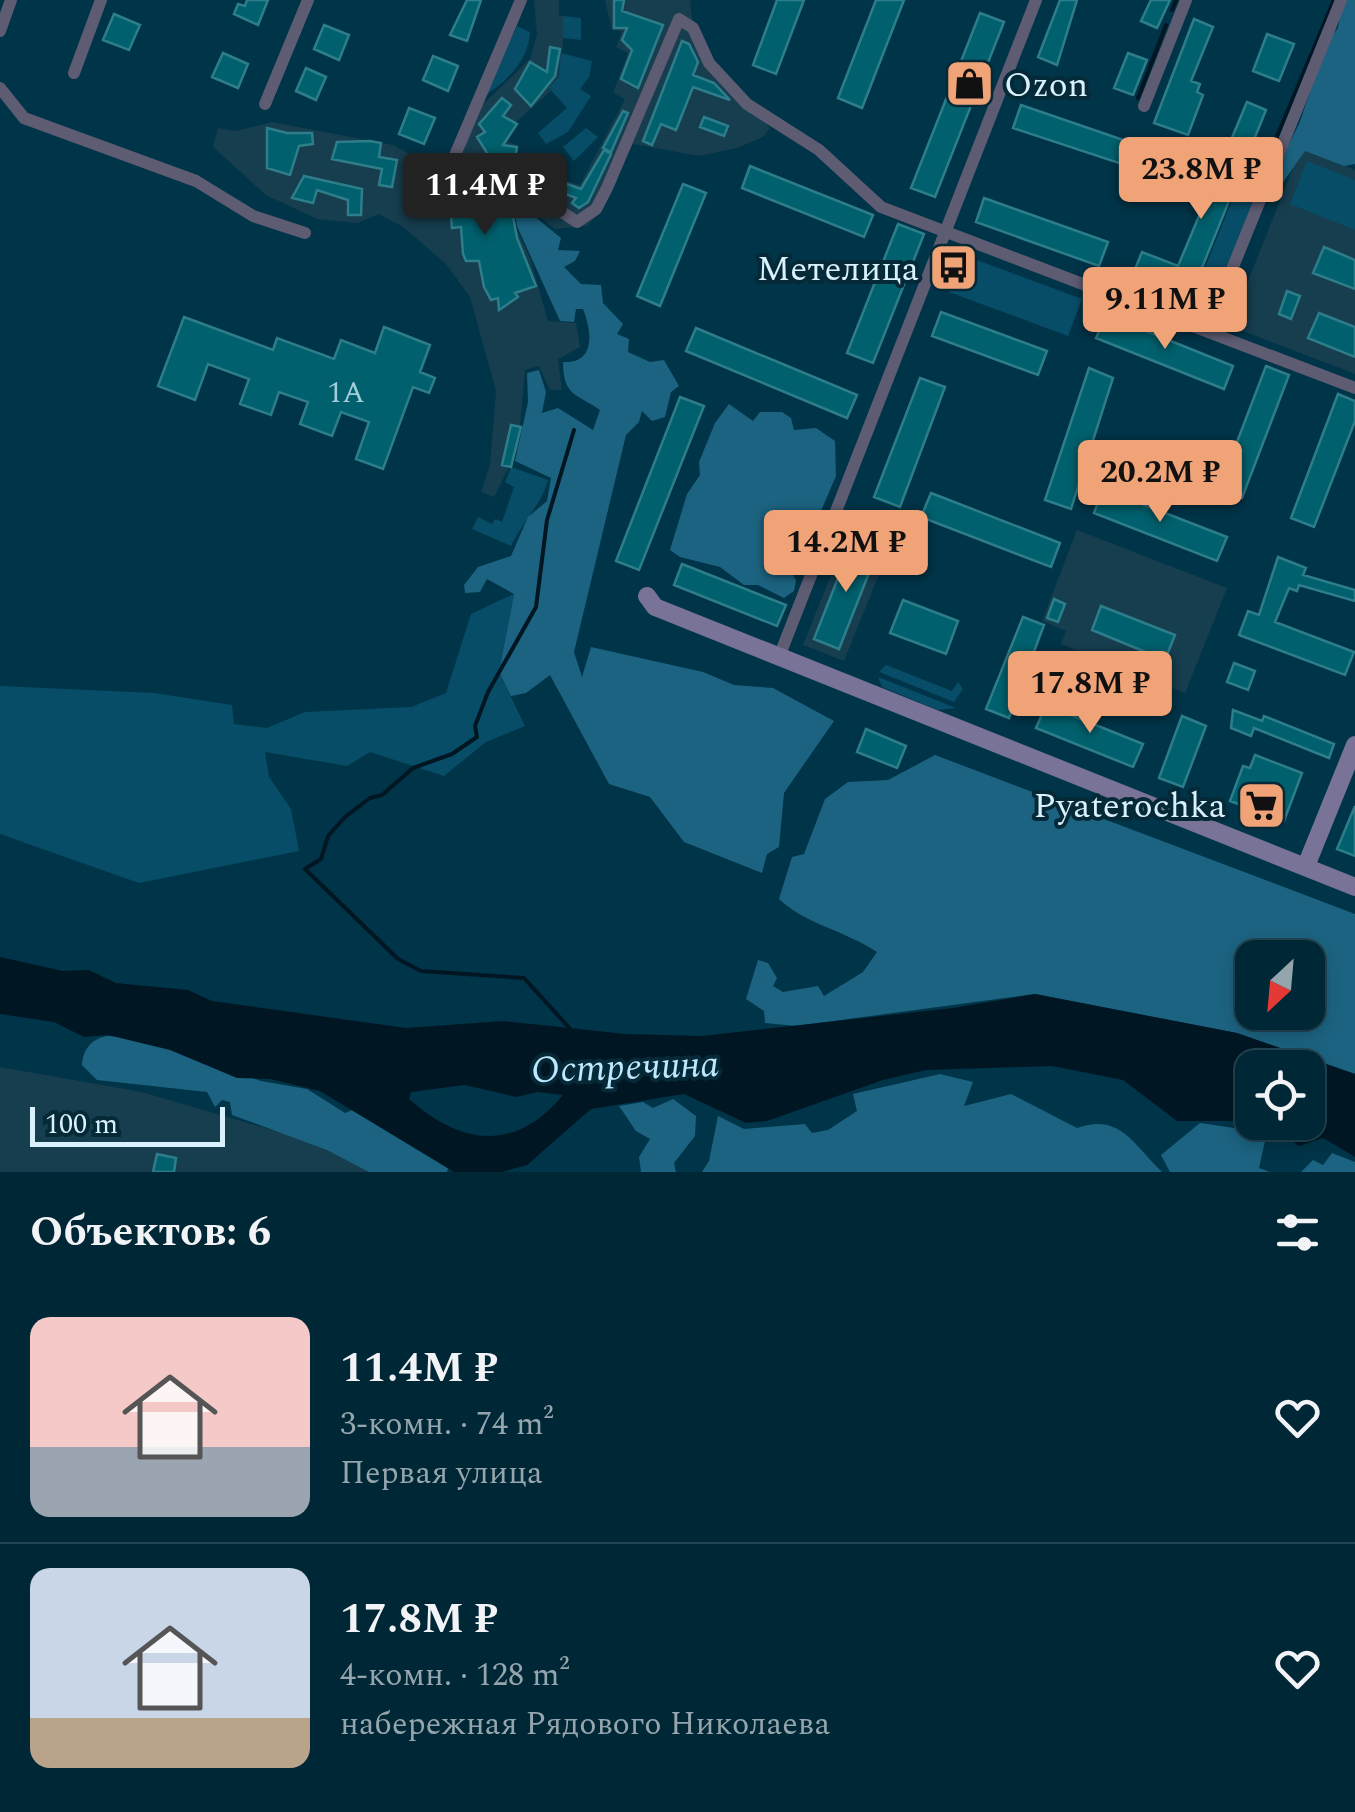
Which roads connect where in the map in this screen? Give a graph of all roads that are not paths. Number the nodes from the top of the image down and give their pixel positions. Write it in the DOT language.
graph roads {
  1 [pos="11,0"];
  2 [pos="101,0"];
  3 [pos="308,0"];
  4 [pos="521,0"];
  5 [pos="1036,0"];
  6 [pos="1186,0"];
  7 [pos="1342,0"];
  8 [pos="0,30"];
  9 [pos="74,72"];
  10 [pos="0,88"];
  11 [pos="266,104"];
  12 [pos="1144,106"];
  13 [pos="305,233"];
  14 [pos="948,233"];
  15 [pos="1207,331"];
  16 [pos="1355,388"];
  17 [pos="646,596"];
  18 [pos="779,657"];
  19 [pos="1355,745"];
  20 [pos="1306,866"];
  21 [pos="1355,886"];
  1 -- 8 [label="street"];
  2 -- 9 [label="street"];
  3 -- 11 [label="street"];
  4 -- 14 [label="street"];
  5 -- 14 [label="street"];
  6 -- 12 [label="street"];
  7 -- 15 [label="street"];
  10 -- 13 [label="street"];
  14 -- 15 [label="street"];
  14 -- 18 [label="street"];
  15 -- 16 [label="street"];
  17 -- 18 [label="street"];
  18 -- 20 [label="street"];
  19 -- 20 [label="street"];
  20 -- 21 [label="street"];
}
